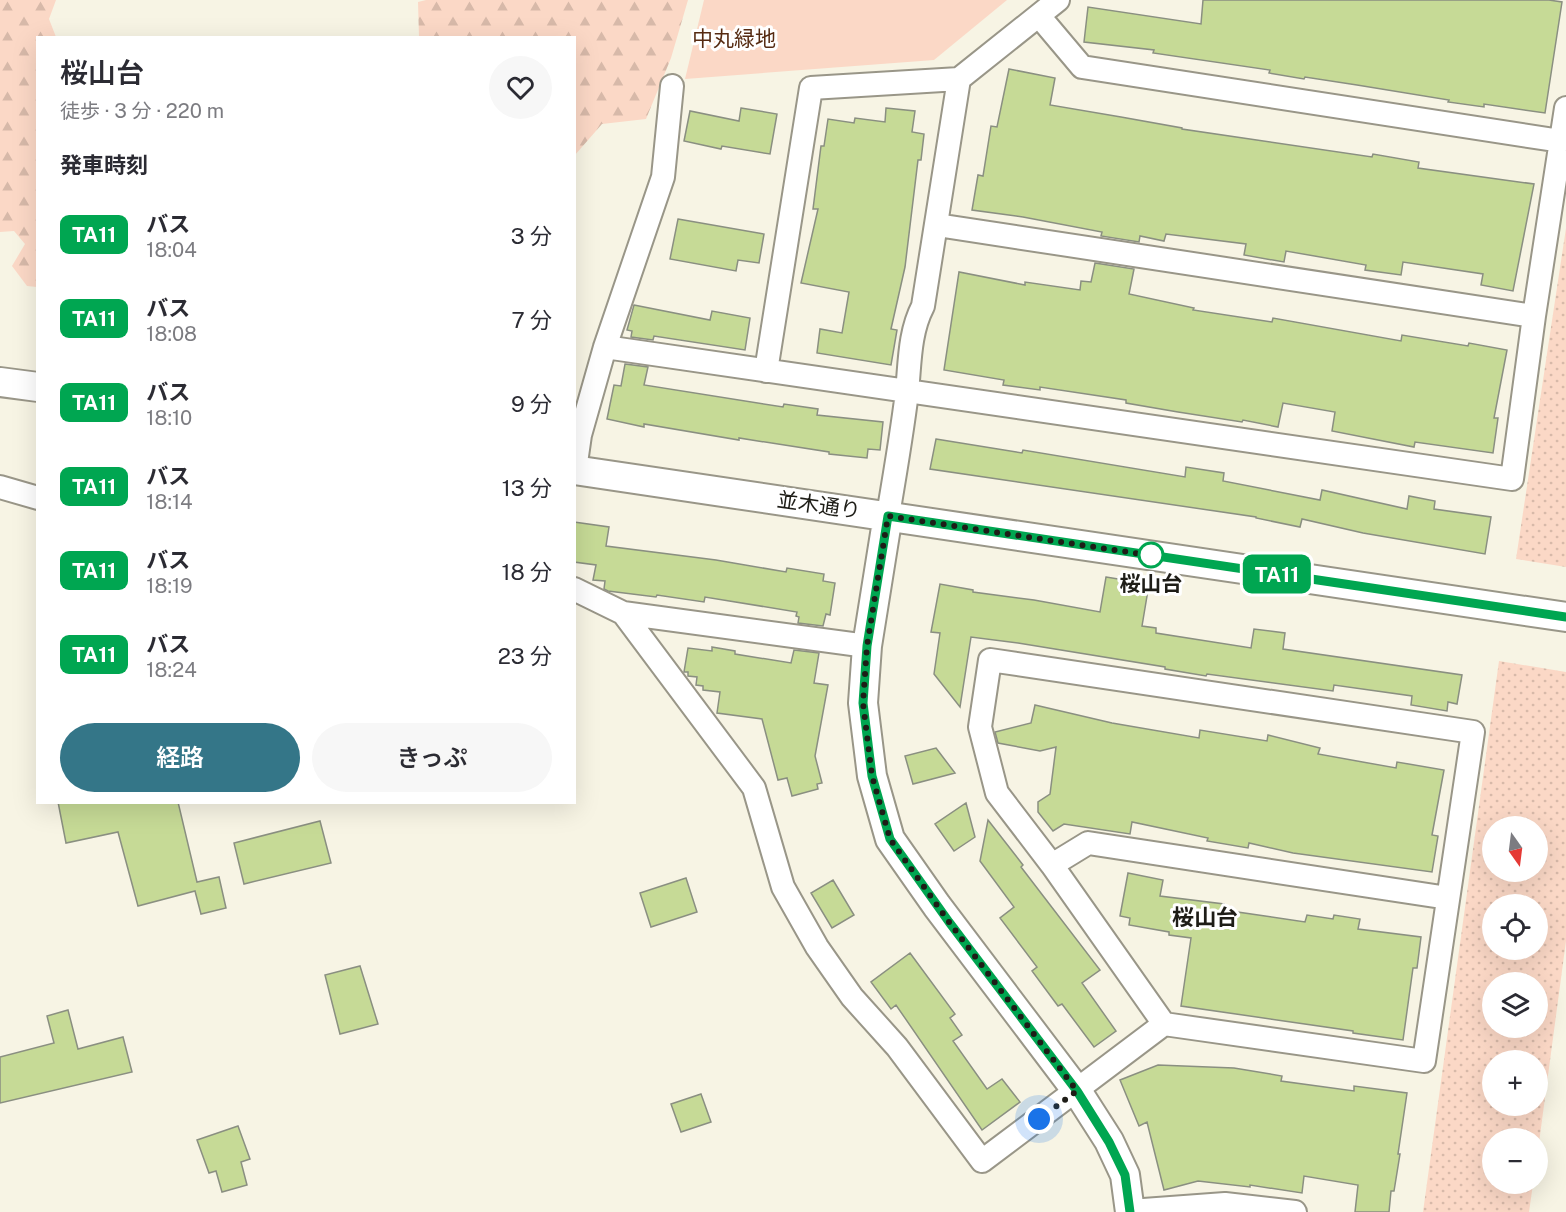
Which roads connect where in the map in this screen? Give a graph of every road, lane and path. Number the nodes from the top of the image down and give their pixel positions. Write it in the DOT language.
graph roads {
  1 [pos="1058,0"];
  2 [pos="1039,16"];
  3 [pos="959,79"];
  4 [pos="672,86"];
  5 [pos="1566,108"];
  6 [pos="1561,141"];
  7 [pos="937,225"];
  8 [pos="1534,316"];
  9 [pos="604,347"];
  10 [pos="766,371"];
  11 [pos="0,382"];
  12 [pos="36,387"];
  13 [pos="907,390"];
  14 [pos="576,463"];
  15 [pos="576,470"];
  16 [pos="0,487"];
  17 [pos="36,497"];
  18 [pos="888,516"];
  19 [pos="576,590"];
  20 [pos="623,613"];
  21 [pos="1564,616"];
  22 [pos="867,646"];
  23 [pos="1052,865"];
  24 [pos="1448,898"];
  25 [pos="1164,1024"];
  26 [pos="1077,1091"];
  27 [pos="1130,1211"];
  28 [pos="1295,1212"];
  1 -- 2 [label="street"];
  2 -- 3 [label="street"];
  2 -- 6 [label="street"];
  3 -- 7 [label="street"];
  3 -- 10 [label="street"];
  4 -- 9 [label="street"];
  5 -- 6 [label="street"];
  6 -- 8 [label="street"];
  7 -- 8 [label="street"];
  7 -- 13 [label="street"];
  8 -- 13 [label="street"];
  9 -- 10 [label="street"];
  9 -- 14 [label="street"];
  10 -- 13 [label="street"];
  11 -- 12 [label="street"];
  13 -- 18 [label="street"];
  15 -- 18 [label="street, 並木通り"];
  16 -- 17 [label="street"];
  18 -- 21 [label="street, 並木通り"];
  18 -- 22 [label="street"];
  19 -- 20 [label="street"];
  20 -- 22 [label="street"];
  20 -- 26 [label="street"];
  22 -- 26 [label="street"];
  23 -- 24 [label="street"];
  23 -- 24 [label="street"];
  23 -- 25 [label="street"];
  24 -- 25 [label="street"];
  25 -- 26 [label="street"];
  26 -- 27 [label="street"];
  27 -- 28 [label="street"];
}
